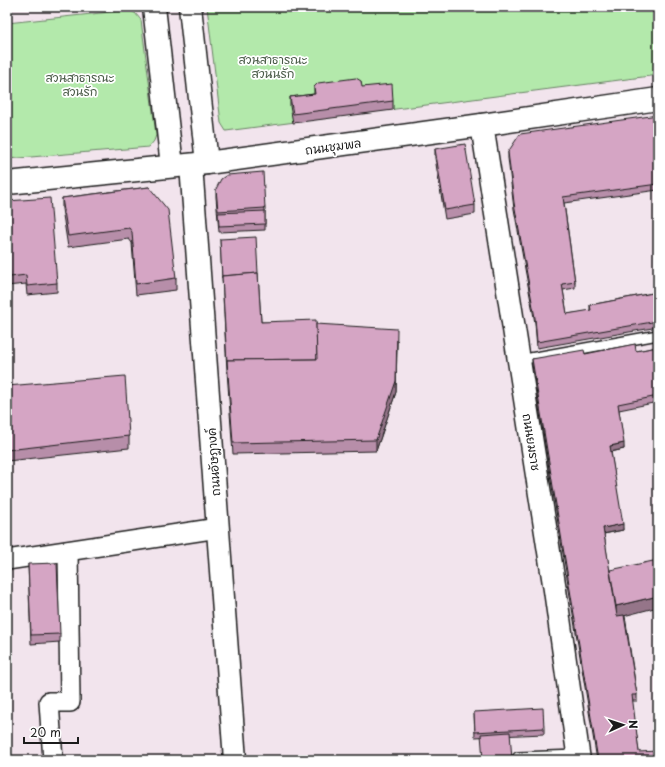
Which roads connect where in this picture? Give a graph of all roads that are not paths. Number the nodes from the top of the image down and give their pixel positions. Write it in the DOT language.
graph roads {
  1 [pos="154,7"];
  2 [pos="190,7"];
  3 [pos="658,99"];
  4 [pos="482,125"];
  5 [pos="190,165"];
  6 [pos="7,183"];
  7 [pos="658,335"];
  8 [pos="519,360"];
  9 [pos="218,528"];
  10 [pos="68,551"];
  11 [pos="7,560"];
  12 [pos="578,758"];
  13 [pos="53,760"];
  14 [pos="235,760"];
  15 [pos="518,760"];
  1 -- 5 [label="main road"];
  2 -- 5 [label="main road"];
  3 -- 4 [label="main road, ถนนชุมพล"];
  4 -- 5 [label="main road, ถนนชุมพล"];
  4 -- 8 [label="main road, ถนนยมราช"];
  5 -- 6 [label="main road, ถนนชุมพล"];
  5 -- 9 [label="main road, ถนนอัษฎางค์"];
  7 -- 8 [label="lane"];
  8 -- 12 [label="main road, ถนนยมราช"];
  9 -- 10 [label="street"];
  9 -- 14 [label="main road, ถนนอัษฎางค์"];
  10 -- 11 [label="street"];
  10 -- 13 [label="street"];
  12 -- 15 [label="lane"];
}
